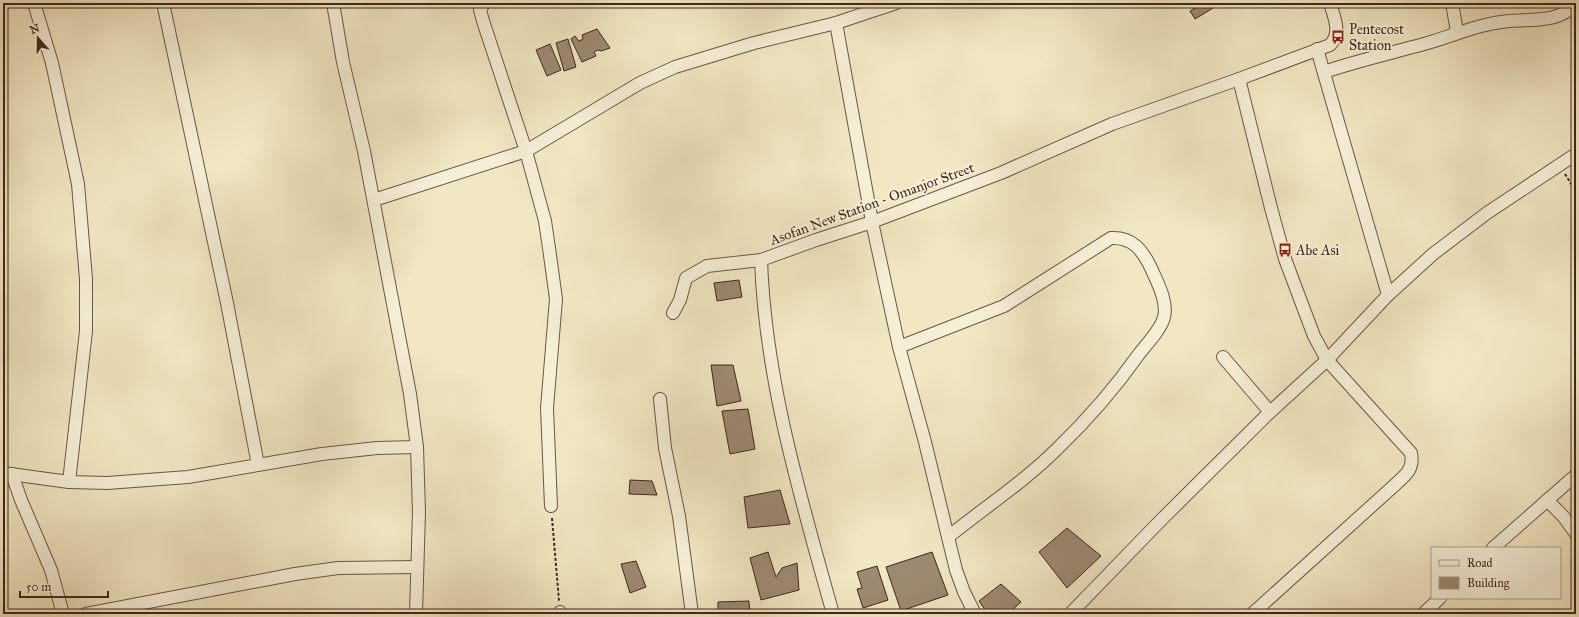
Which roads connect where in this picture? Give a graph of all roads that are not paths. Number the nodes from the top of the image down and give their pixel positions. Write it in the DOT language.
graph roads {
  1 [pos="34,3"];
  2 [pos="163,3"];
  3 [pos="332,3"];
  4 [pos="484,3"];
  5 [pos="896,3"];
  6 [pos="1330,3"];
  7 [pos="1452,3"];
  8 [pos="1575,3"];
  9 [pos="836,23"];
  10 [pos="1457,32"];
  11 [pos="1317,49"];
  12 [pos="1324,72"];
  13 [pos="1240,79"];
  14 [pos="526,150"];
  15 [pos="1576,154"];
  16 [pos="374,200"];
  17 [pos="872,222"];
  18 [pos="761,260"];
  19 [pos="1388,294"];
  20 [pos="673,313"];
  21 [pos="899,347"];
  22 [pos="1223,357"];
  23 [pos="1327,360"];
  24 [pos="660,399"];
  25 [pos="1270,412"];
  26 [pos="416,447"];
  27 [pos="258,464"];
  28 [pos="7,474"];
  29 [pos="1576,475"];
  30 [pos="68,482"];
  31 [pos="1547,500"];
  32 [pos="551,506"];
  33 [pos="1576,534"];
  34 [pos="948,537"];
  35 [pos="1494,547"];
  36 [pos="418,566"];
  37 [pos="1439,599"];
  38 [pos="63,614"];
  39 [pos="86,614"];
  40 [pos="416,614"];
  41 [pos="692,614"];
  42 [pos="833,614"];
  43 [pos="975,614"];
  44 [pos="1070,614"];
  45 [pos="1252,614"];
  46 [pos="1423,614"];
  1 -- 30 [label="street"];
  2 -- 27 [label="street"];
  3 -- 16 [label="street"];
  4 -- 14 [label="street"];
  5 -- 9 [label="street"];
  6 -- 11 [label="street, Asofan New Station - Omanjor Street"];
  7 -- 10 [label="street"];
  8 -- 10 [label="street"];
  9 -- 14 [label="street"];
  9 -- 17 [label="street"];
  10 -- 12 [label="street"];
  11 -- 12 [label="street"];
  11 -- 13 [label="street, Asofan New Station - Omanjor Street"];
  12 -- 19 [label="street"];
  13 -- 17 [label="street, Asofan New Station - Omanjor Street"];
  13 -- 23 [label="street"];
  14 -- 16 [label="street"];
  14 -- 32 [label="street"];
  15 -- 19 [label="street"];
  16 -- 26 [label="street"];
  17 -- 18 [label="street, Asofan New Station - Omanjor Street"];
  17 -- 21 [label="street"];
  18 -- 20 [label="street"];
  18 -- 42 [label="street, Asofan New Station - Omanjor Street"];
  19 -- 23 [label="street"];
  21 -- 34 [label="street"];
  21 -- 34 [label="street"];
  22 -- 25 [label="street"];
  23 -- 25 [label="street"];
  23 -- 45 [label="street"];
  24 -- 41 [label="street"];
  25 -- 44 [label="street"];
  26 -- 27 [label="street"];
  26 -- 36 [label="street"];
  27 -- 30 [label="street"];
  28 -- 30 [label="street"];
  28 -- 38 [label="street"];
  29 -- 31 [label="street"];
  31 -- 33 [label="street"];
  31 -- 35 [label="street"];
  34 -- 43 [label="street"];
  36 -- 39 [label="street"];
  36 -- 40 [label="street"];
  37 -- 46 [label="street"];
}
